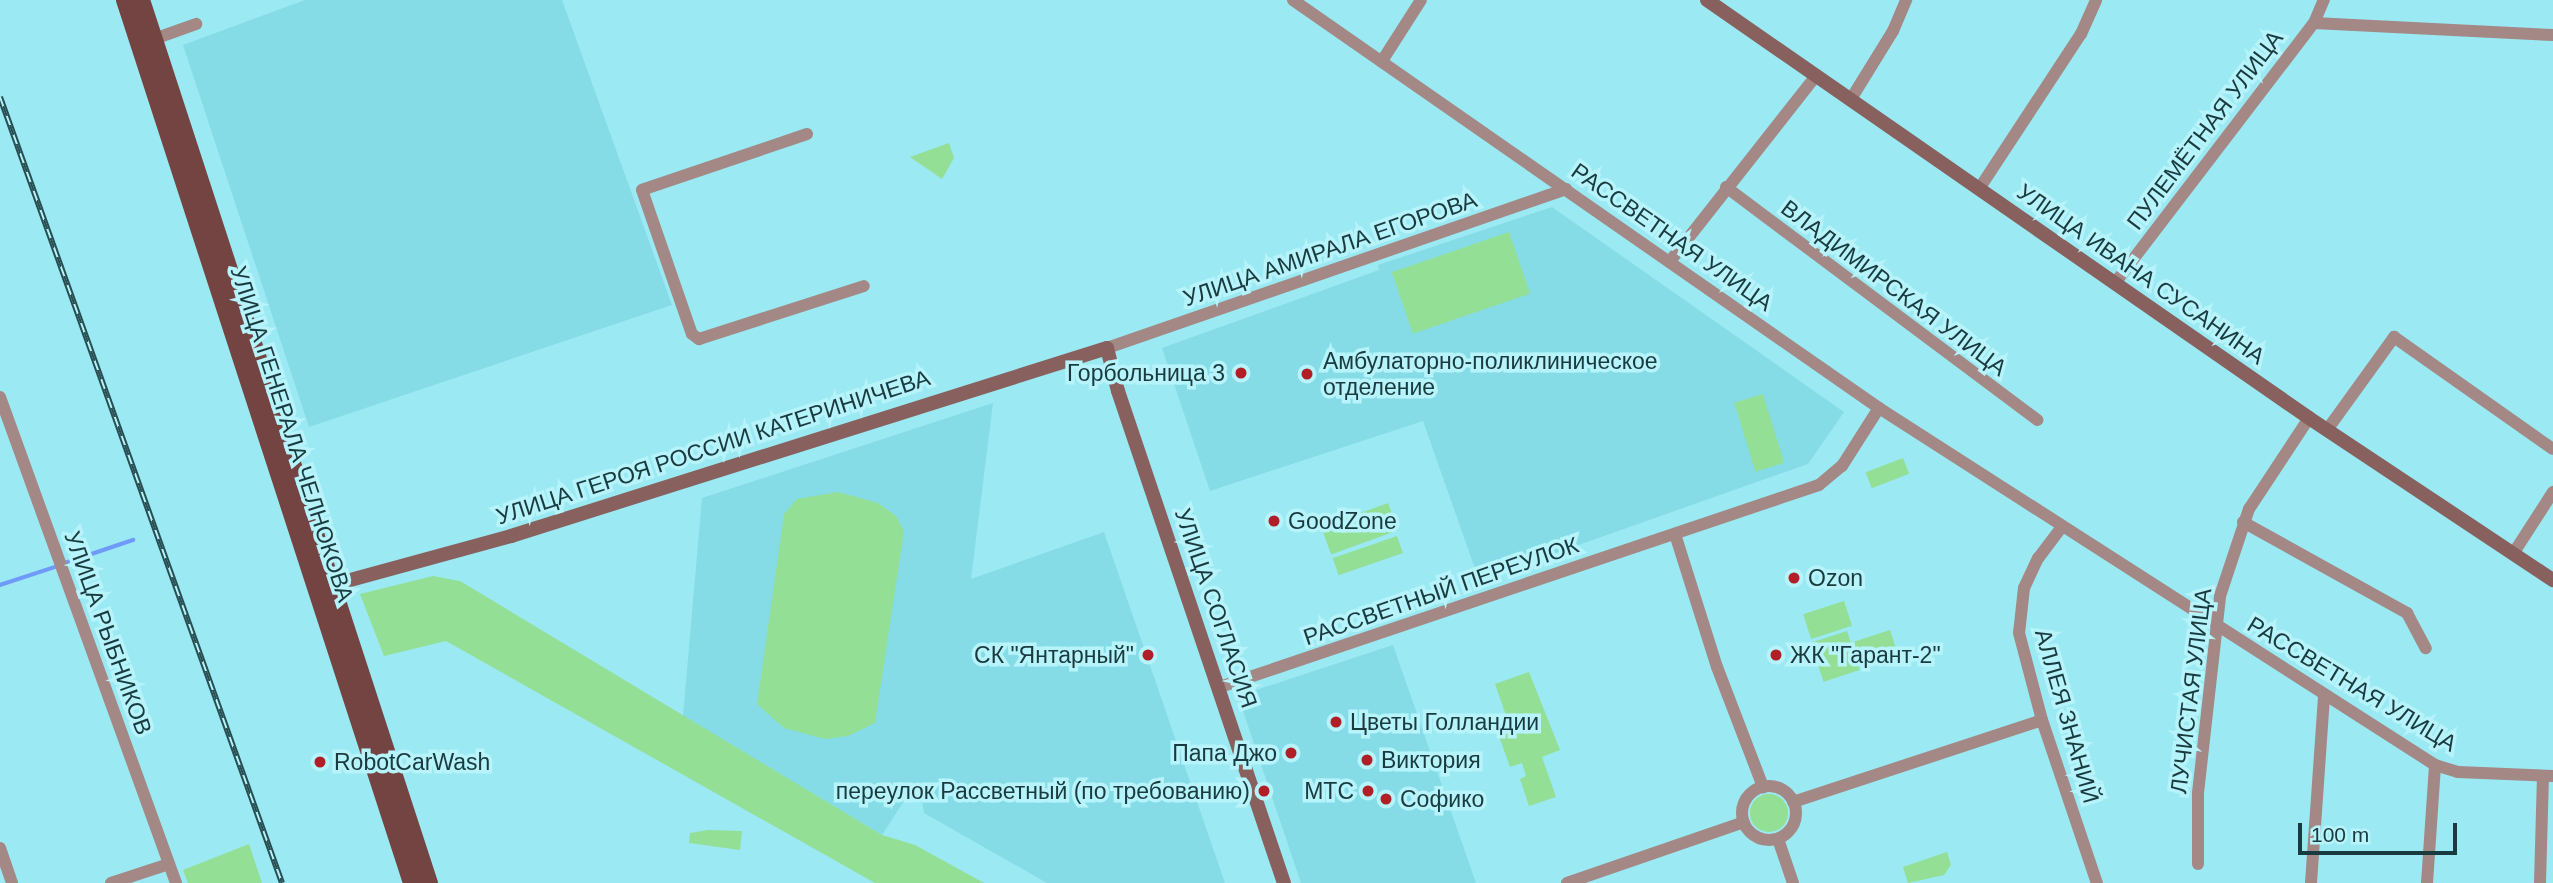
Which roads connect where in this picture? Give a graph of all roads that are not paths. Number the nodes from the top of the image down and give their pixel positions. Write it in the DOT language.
graph roads {
  1 [pos="125,0"];
  2 [pos="141,0"];
  3 [pos="1293,0"];
  4 [pos="1421,0"];
  5 [pos="1707,0"];
  6 [pos="1906,0"];
  7 [pos="2096,0"];
  8 [pos="2324,0"];
  9 [pos="2314,23"];
  10 [pos="196,24"];
  11 [pos="2553,35"];
  12 [pos="154,39"];
  13 [pos="1382,61"];
  14 [pos="1816,76"];
  15 [pos="1850,99"];
  16 [pos="807,134"];
  17 [pos="1726,187"];
  18 [pos="1566,189"];
  19 [pos="1979,189"];
  20 [pos="1671,260"];
  21 [pos="2115,283"];
  22 [pos="864,286"];
  23 [pos="1107,348"];
  24 [pos="0,397"];
  25 [pos="1879,408"];
  26 [pos="2309,418"];
  27 [pos="2038,420"];
  28 [pos="2327,430"];
  29 [pos="2553,449"];
  30 [pos="2553,492"];
  31 [pos="2244,522"];
  32 [pos="2061,528"];
  33 [pos="1675,534"];
  34 [pos="2513,554"];
  35 [pos="2553,580"];
  36 [pos="332,585"];
  37 [pos="2216,626"];
  38 [pos="2426,648"];
  39 [pos="1220,687"];
  40 [pos="2324,695"];
  41 [pos="2042,720"];
  42 [pos="2435,765"];
  43 [pos="2548,777"];
  44 [pos="1763,787"];
  45 [pos="1793,802"];
  46 [pos="1744,822"];
  47 [pos="1778,839"];
  48 [pos="0,848"];
  49 [pos="169,864"];
  50 [pos="2199,864"];
  51 [pos="12,883"];
  52 [pos="111,883"];
  53 [pos="176,883"];
  54 [pos="412,883"];
  55 [pos="429,883"];
  56 [pos="1284,883"];
  57 [pos="1567,883"];
  58 [pos="1793,883"];
  59 [pos="2097,883"];
  60 [pos="2311,883"];
  61 [pos="2427,883"];
  62 [pos="2540,883"];
  1 -- 54 [label="main road, УЛИЦА ГЕНЕРАЛА ЧЕЛНОКОВА"];
  2 -- 12 [label="main road, УЛИЦА ГЕНЕРАЛА ЧЕЛНОКОВА"];
  3 -- 13 [label="street, РАССВЕТНАЯ УЛИЦА"];
  4 -- 13 [label="street"];
  5 -- 14 [label="street, УЛИЦА ИВАНА СУСАНИНА"];
  6 -- 15 [label="street"];
  7 -- 19 [label="street"];
  8 -- 9 [label="street, ПУЛЕМЁТНАЯ УЛИЦА"];
  9 -- 11 [label="street"];
  9 -- 21 [label="street, ПУЛЕМЁТНАЯ УЛИЦА"];
  10 -- 12 [label="street"];
  12 -- 36 [label="main road, УЛИЦА ГЕНЕРАЛА ЧЕЛНОКОВА"];
  13 -- 18 [label="street, РАССВЕТНАЯ УЛИЦА"];
  14 -- 15 [label="street, УЛИЦА ИВАНА СУСАНИНА"];
  14 -- 17 [label="street"];
  15 -- 19 [label="street, УЛИЦА ИВАНА СУСАНИНА"];
  16 -- 22 [label="street"];
  17 -- 20 [label="street"];
  17 -- 27 [label="street, ВЛАДИМИРСКАЯ УЛИЦА"];
  18 -- 20 [label="street, РАССВЕТНАЯ УЛИЦА"];
  18 -- 23 [label="street, УЛИЦА АМИРАЛА ЕГОРОВА"];
  19 -- 21 [label="street, УЛИЦА ИВАНА СУСАНИНА"];
  20 -- 25 [label="street, РАССВЕТНАЯ УЛИЦА"];
  21 -- 26 [label="street, УЛИЦА ИВАНА СУСАНИНА"];
  23 -- 36 [label="street, УЛИЦА ГЕРОЯ РОССИИ КАТЕРИНИЧЕВА"];
  23 -- 39 [label="street, УЛИЦА СОГЛАСИЯ"];
  24 -- 49 [label="street, УЛИЦА РЫБНИКОВ"];
  25 -- 32 [label="street, РАССВЕТНАЯ УЛИЦА"];
  25 -- 33 [label="street, РАССВЕТНЫЙ ПЕРЕУЛОК"];
  26 -- 28 [label="street, УЛИЦА ИВАНА СУСАНИНА"];
  26 -- 31 [label="street, ЛУЧИСТАЯ УЛИЦА"];
  28 -- 29 [label="street"];
  28 -- 34 [label="street, УЛИЦА ИВАНА СУСАНИНА"];
  30 -- 34 [label="street"];
  31 -- 37 [label="street, ЛУЧИСТАЯ УЛИЦА"];
  31 -- 38 [label="street"];
  32 -- 37 [label="street, РАССВЕТНАЯ УЛИЦА"];
  32 -- 41 [label="street, АЛЛЕЯ ЗНАНИЙ"];
  33 -- 39 [label="street, РАССВЕТНЫЙ ПЕРЕУЛОК"];
  33 -- 44 [label="street"];
  34 -- 35 [label="street, УЛИЦА ИВАНА СУСАНИНА"];
  36 -- 55 [label="main road, УЛИЦА ГЕНЕРАЛА ЧЕЛНОКОВА"];
  37 -- 40 [label="street, РАССВЕТНАЯ УЛИЦА"];
  37 -- 50 [label="street, ЛУЧИСТАЯ УЛИЦА"];
  39 -- 56 [label="street, УЛИЦА СОГЛАСИЯ"];
  40 -- 42 [label="street, РАССВЕТНАЯ УЛИЦА"];
  40 -- 60 [label="street"];
  41 -- 45 [label="street"];
  41 -- 59 [label="street, АЛЛЕЯ ЗНАНИЙ"];
  42 -- 43 [label="street, РАССВЕТНАЯ УЛИЦА"];
  42 -- 61 [label="street"];
  43 -- 62 [label="street"];
  44 -- 45 [label="street"];
  44 -- 46 [label="street"];
  45 -- 47 [label="street"];
  46 -- 47 [label="street"];
  46 -- 57 [label="street"];
  47 -- 58 [label="street"];
  48 -- 51 [label="street"];
  49 -- 52 [label="street"];
  49 -- 53 [label="street, УЛИЦА РЫБНИКОВ"];
}
